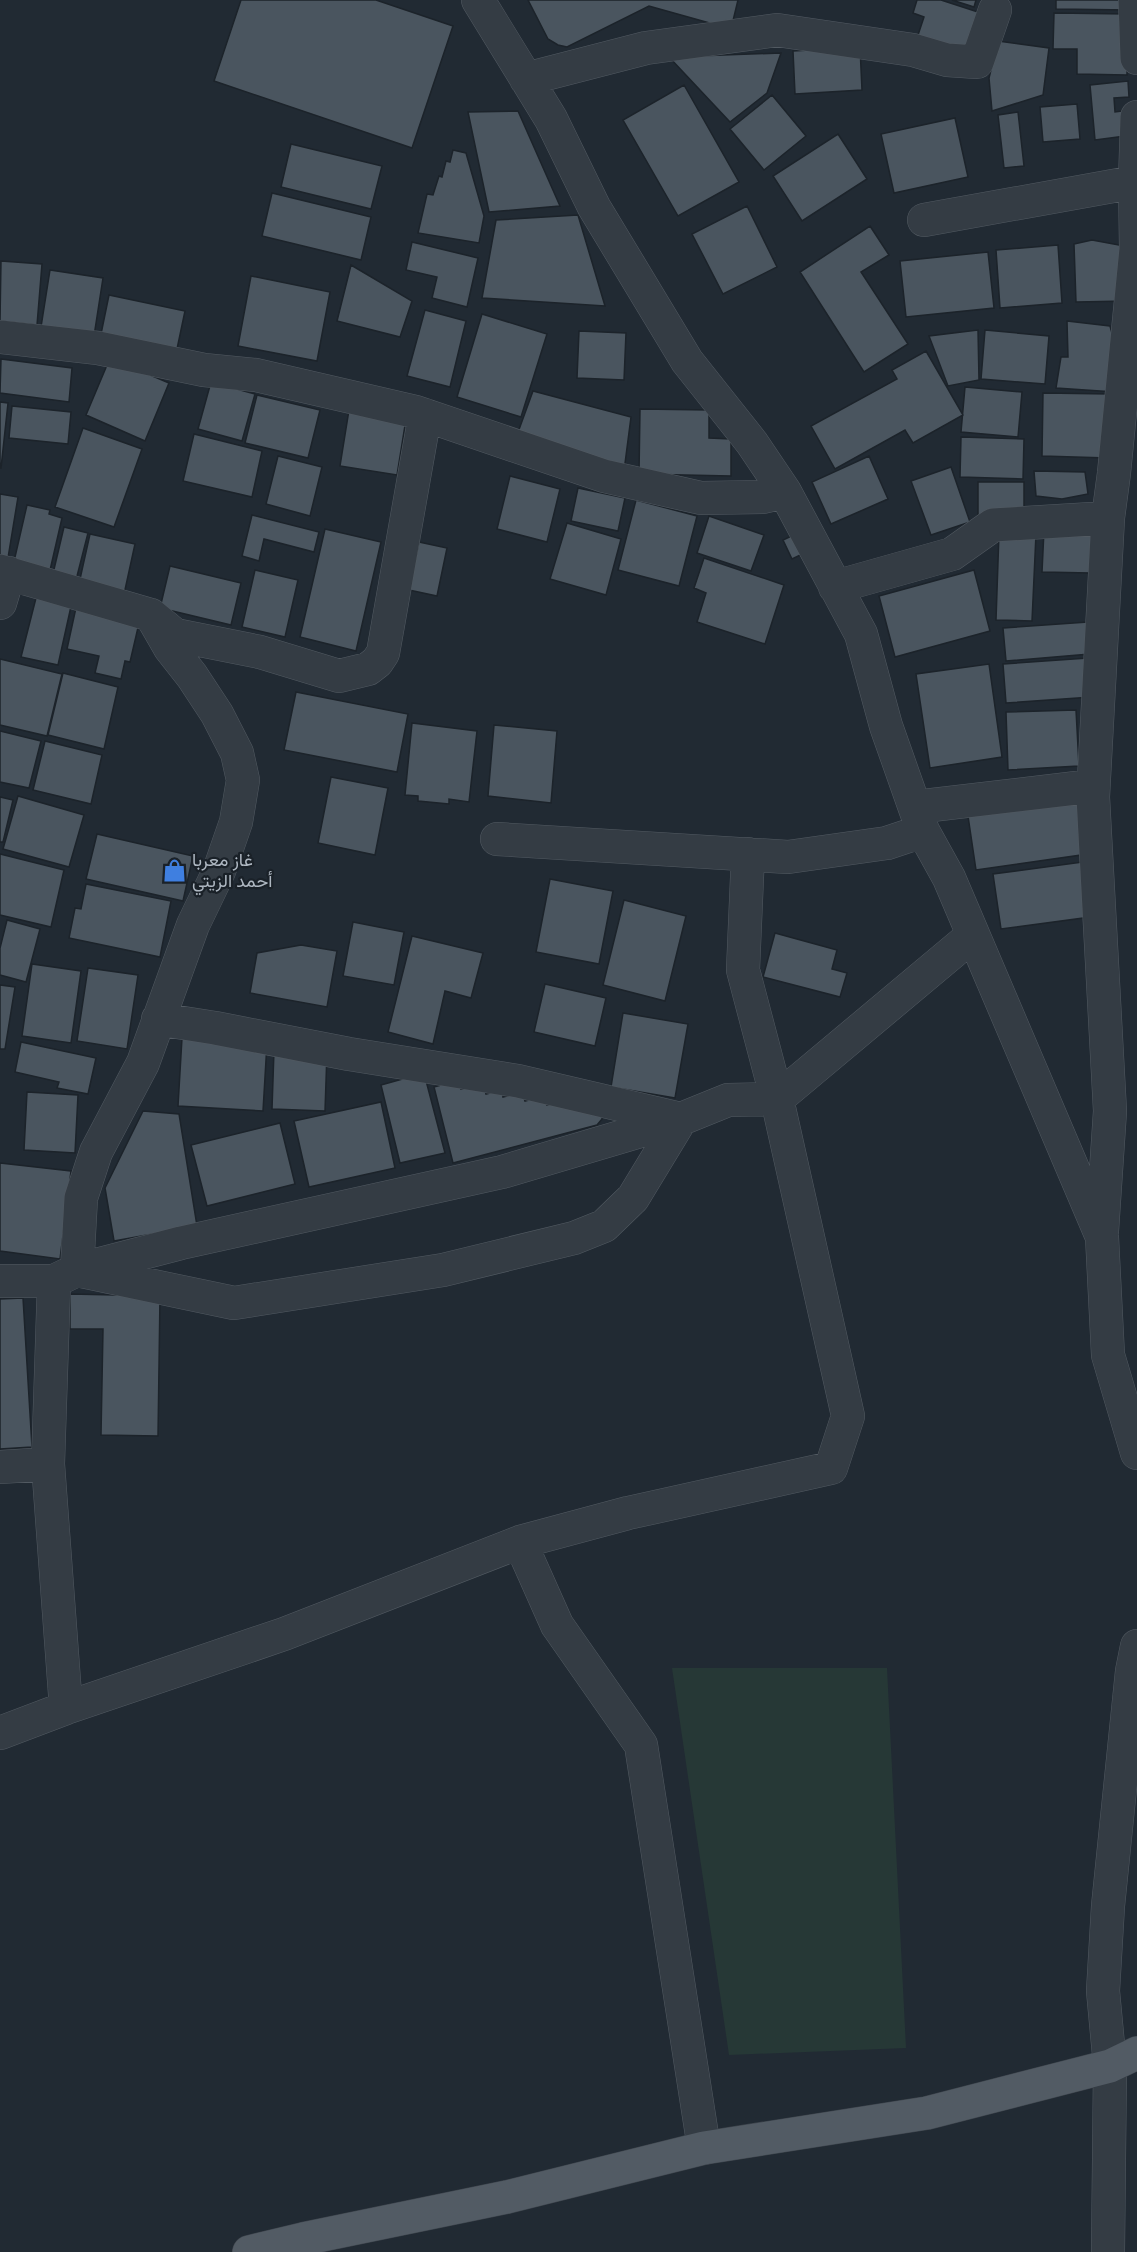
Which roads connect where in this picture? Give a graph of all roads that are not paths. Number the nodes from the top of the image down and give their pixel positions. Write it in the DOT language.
graph roads {
  1 [pos="478,0"];
  2 [pos="1135,0"];
  3 [pos="995,10"];
  4 [pos="1137,58"];
  5 [pos="526,79"];
  6 [pos="1137,117"];
  7 [pos="1136,162"];
  8 [pos="924,220"];
  9 [pos="0,337"];
  10 [pos="425,415"];
  11 [pos="785,492"];
  12 [pos="1108,518"];
  13 [pos="3,582"];
  14 [pos="835,587"];
  15 [pos="151,615"];
  16 [pos="1094,786"];
  17 [pos="919,819"];
  18 [pos="497,839"];
  19 [pos="748,854"];
  20 [pos="973,935"];
  21 [pos="158,1019"];
  22 [pos="777,1099"];
  23 [pos="681,1119"];
  24 [pos="1102,1237"];
  25 [pos="66,1276"];
  26 [pos="0,1281"];
  27 [pos="1137,1453"];
  28 [pos="48,1464"];
  29 [pos="0,1467"];
  30 [pos="520,1542"];
  31 [pos="1137,1646"];
  32 [pos="66,1708"];
  33 [pos="0,1733"];
  34 [pos="1123,2060"];
  35 [pos="704,2148"];
  36 [pos="249,2252"];
  37 [pos="1108,2252"];
  1 -- 5 [label="street"];
  2 -- 4 [label="street"];
  3 -- 5 [label="street"];
  5 -- 11 [label="street"];
  6 -- 7 [label="street"];
  7 -- 8 [label="street"];
  7 -- 12 [label="street"];
  9 -- 10 [label="street"];
  10 -- 11 [label="street"];
  10 -- 15 [label="street"];
  11 -- 14 [label="street"];
  12 -- 14 [label="street"];
  12 -- 16 [label="street"];
  13 -- 15 [label="street"];
  14 -- 17 [label="street"];
  15 -- 21 [label="street"];
  16 -- 17 [label="street"];
  16 -- 24 [label="street"];
  17 -- 19 [label="street"];
  17 -- 20 [label="street"];
  18 -- 19 [label="street"];
  19 -- 22 [label="street"];
  20 -- 22 [label="street"];
  20 -- 24 [label="street"];
  21 -- 23 [label="street"];
  21 -- 25 [label="street"];
  22 -- 23 [label="street"];
  22 -- 30 [label="street"];
  23 -- 25 [label="street"];
  23 -- 25 [label="street"];
  24 -- 27 [label="street"];
  25 -- 26 [label="street"];
  25 -- 28 [label="street"];
  28 -- 29 [label="street"];
  28 -- 32 [label="street"];
  30 -- 32 [label="street"];
  30 -- 35 [label="street"];
  31 -- 34 [label="street"];
  32 -- 33 [label="street"];
  34 -- 35 [label="main road"];
  34 -- 37 [label="street"];
  35 -- 36 [label="main road"];
}
